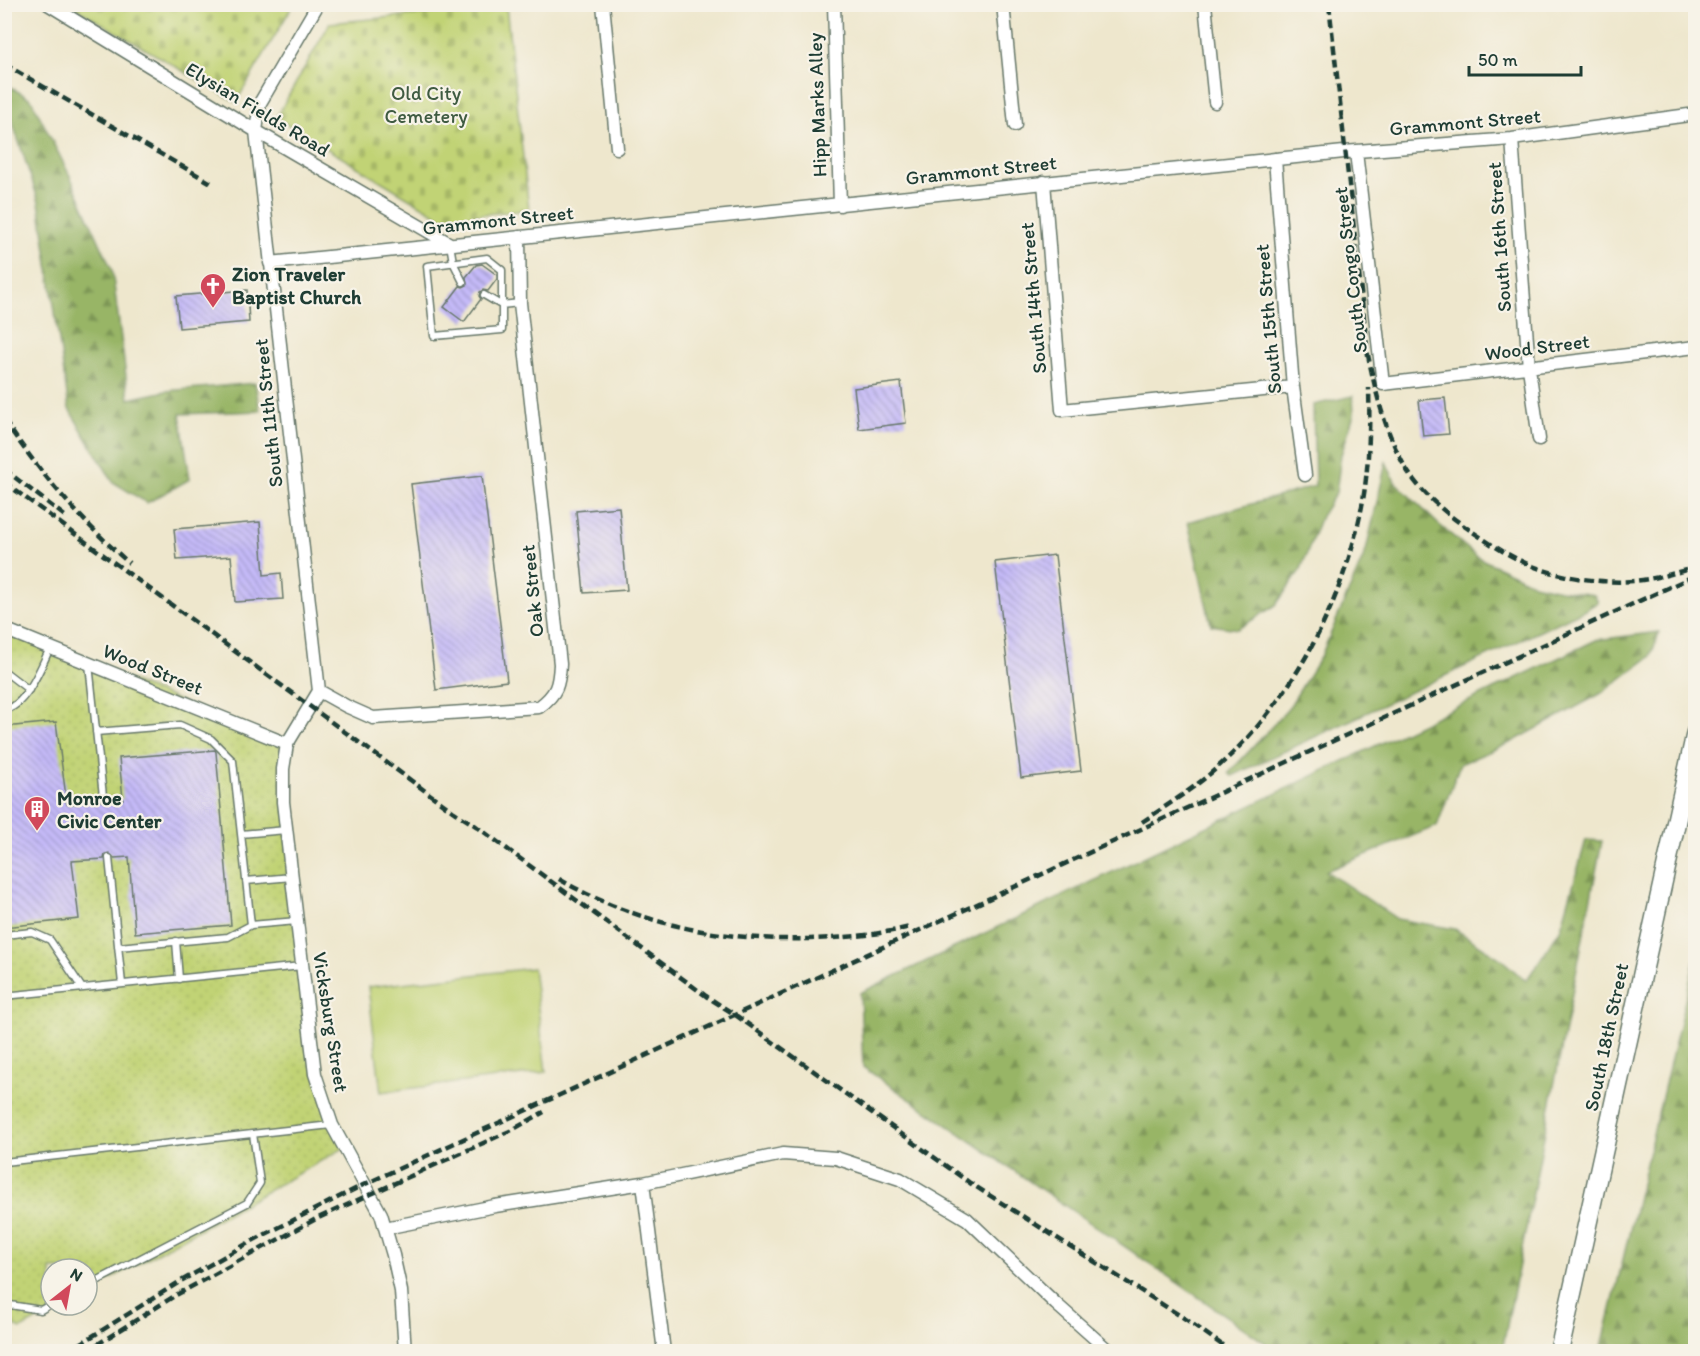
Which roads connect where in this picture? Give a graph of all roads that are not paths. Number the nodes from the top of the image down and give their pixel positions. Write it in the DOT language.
graph roads {
  1 [pos="48,4"];
  2 [pos="318,4"];
  3 [pos="603,4"];
  4 [pos="834,4"];
  5 [pos="1004,4"];
  6 [pos="1205,4"];
  7 [pos="1215,102"];
  8 [pos="1695,114"];
  9 [pos="1015,125"];
  10 [pos="256,131"];
  11 [pos="1512,139"];
  12 [pos="616,148"];
  13 [pos="1356,152"];
  14 [pos="1275,159"];
  15 [pos="1044,182"];
  16 [pos="840,205"];
  17 [pos="519,237"];
  18 [pos="450,244"];
  19 [pos="453,262"];
  20 [pos="270,263"];
  21 [pos="463,282"];
  22 [pos="484,295"];
  23 [pos="520,303"];
  24 [pos="501,305"];
  25 [pos="1695,347"];
  26 [pos="1528,368"];
  27 [pos="1383,384"];
  28 [pos="1293,387"];
  29 [pos="1539,440"];
  30 [pos="1305,475"];
  31 [pos="4,630"];
  32 [pos="50,648"];
  33 [pos="89,664"];
  34 [pos="4,671"];
  35 [pos="29,690"];
  36 [pos="319,691"];
  37 [pos="4,710"];
  38 [pos="96,732"];
  39 [pos="1695,732"];
  40 [pos="287,744"];
  41 [pos="103,796"];
  42 [pos="286,830"];
  43 [pos="241,834"];
  44 [pos="109,858"];
  45 [pos="292,877"];
  46 [pos="246,881"];
  47 [pos="297,921"];
  48 [pos="251,925"];
  49 [pos="4,935"];
  50 [pos="176,941"];
  51 [pos="118,947"];
  52 [pos="302,966"];
  53 [pos="179,979"];
  54 [pos="122,984"];
  55 [pos="82,988"];
  56 [pos="4,996"];
  57 [pos="332,1125"];
  58 [pos="253,1134"];
  59 [pos="4,1162"];
  60 [pos="643,1183"];
  61 [pos="385,1228"];
  62 [pos="99,1280"];
  63 [pos="4,1304"];
  64 [pos="39,1310"];
  65 [pos="405,1352"];
  66 [pos="664,1352"];
  67 [pos="1110,1352"];
  68 [pos="1560,1352"];
  1 -- 10 [label="street, Elysian Fields Road"];
  2 -- 10 [label="street, South 11th Street"];
  3 -- 12 [label="street"];
  4 -- 16 [label="street, Hipp Marks Alley"];
  5 -- 9 [label="street"];
  6 -- 7 [label="street"];
  8 -- 11 [label="street, Grammont Street"];
  10 -- 18 [label="street, Elysian Fields Road"];
  10 -- 20 [label="street, South 11th Street"];
  11 -- 13 [label="street, Grammont Street"];
  11 -- 26 [label="street, South 16th Street"];
  13 -- 14 [label="street, Grammont Street"];
  13 -- 27 [label="street, South Congo Street"];
  14 -- 15 [label="street, Grammont Street"];
  14 -- 28 [label="street, South 15th Street"];
  15 -- 16 [label="street, Grammont Street"];
  15 -- 28 [label="street, South 14th Street"];
  16 -- 17 [label="street, Grammont Street"];
  17 -- 18 [label="street, Grammont Street"];
  17 -- 23 [label="street, Oak Street"];
  18 -- 19 [label="lane"];
  18 -- 20 [label="street, Grammont Street"];
  19 -- 21 [label="lane"];
  19 -- 24 [label="lane"];
  19 -- 24 [label="lane"];
  20 -- 36 [label="street, South 11th Street"];
  22 -- 24 [label="lane"];
  23 -- 24 [label="lane"];
  23 -- 36 [label="street, Oak Street"];
  25 -- 26 [label="street, Wood Street"];
  26 -- 27 [label="street, Wood Street"];
  26 -- 29 [label="street, South 16th Street"];
  28 -- 30 [label="street, South 15th Street"];
  31 -- 32 [label="street, Wood Street"];
  32 -- 33 [label="street, Wood Street"];
  32 -- 35 [label="lane"];
  33 -- 38 [label="lane"];
  33 -- 40 [label="street, Wood Street"];
  34 -- 35 [label="lane"];
  35 -- 37 [label="lane"];
  36 -- 40 [label="street, Vicksburg Street"];
  38 -- 41 [label="lane"];
  38 -- 43 [label="lane"];
  39 -- 68 [label="main road, South 18th Street"];
  40 -- 42 [label="street, Vicksburg Street"];
  42 -- 43 [label="lane"];
  42 -- 45 [label="street, Vicksburg Street"];
  43 -- 46 [label="lane"];
  44 -- 51 [label="lane"];
  45 -- 46 [label="lane"];
  45 -- 47 [label="street, Vicksburg Street"];
  46 -- 48 [label="lane"];
  47 -- 48 [label="lane"];
  47 -- 52 [label="street, Vicksburg Street"];
  48 -- 50 [label="lane"];
  49 -- 55 [label="lane"];
  50 -- 51 [label="lane"];
  50 -- 53 [label="lane"];
  51 -- 54 [label="lane"];
  52 -- 53 [label="lane"];
  52 -- 57 [label="street, Vicksburg Street"];
  53 -- 54 [label="lane"];
  54 -- 55 [label="lane"];
  55 -- 56 [label="lane"];
  57 -- 58 [label="lane"];
  57 -- 61 [label="street, Vicksburg Street"];
  58 -- 59 [label="lane"];
  58 -- 62 [label="lane"];
  60 -- 61 [label="street"];
  60 -- 66 [label="street"];
  60 -- 67 [label="street"];
  61 -- 65 [label="street, Vicksburg Street"];
  63 -- 64 [label="lane"];
}
